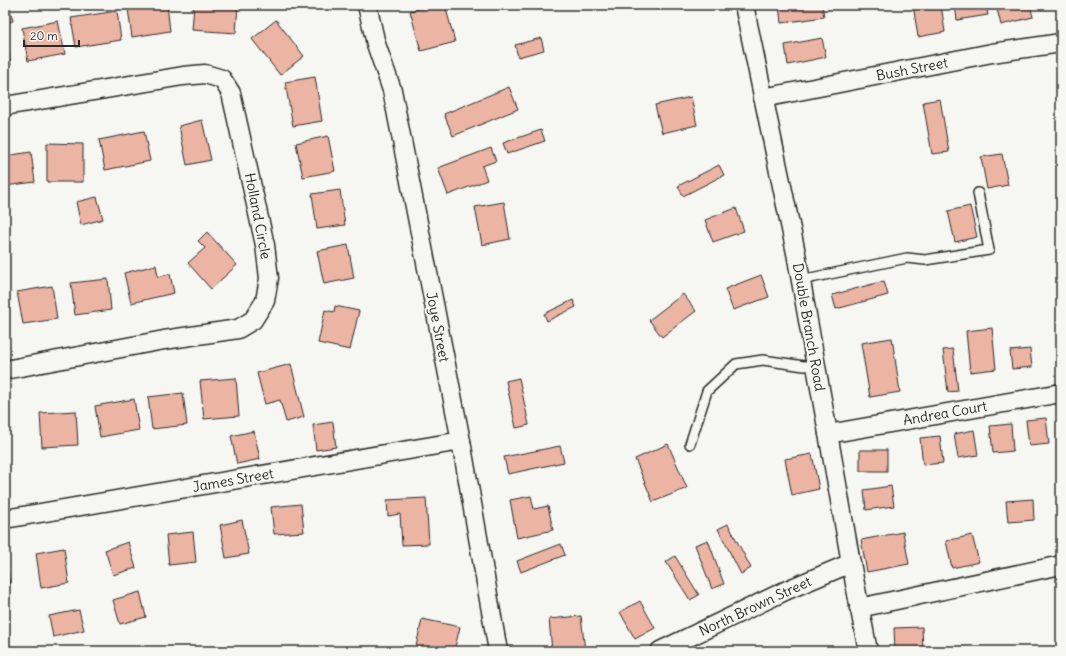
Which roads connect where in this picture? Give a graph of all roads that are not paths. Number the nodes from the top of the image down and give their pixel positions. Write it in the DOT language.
graph roads {
  1 [pos="367,5"];
  2 [pos="744,5"];
  3 [pos="1061,43"];
  4 [pos="763,98"];
  5 [pos="5,106"];
  6 [pos="978,193"];
  7 [pos="801,280"];
  8 [pos="816,365"];
  9 [pos="5,370"];
  10 [pos="1061,393"];
  11 [pos="828,434"];
  12 [pos="461,441"];
  13 [pos="690,444"];
  14 [pos="5,519"];
  15 [pos="851,563"];
  16 [pos="1061,565"];
  17 [pos="859,608"];
  18 [pos="498,651"];
  19 [pos="660,651"];
  20 [pos="868,651"];
  1 -- 12 [label="street, Joye Street"];
  2 -- 4 [label="street, Double Branch Road"];
  3 -- 4 [label="street, Bush Street"];
  4 -- 7 [label="street, Double Branch Road"];
  5 -- 9 [label="street, Holland Circle"];
  6 -- 7 [label="lane"];
  7 -- 8 [label="street, Double Branch Road"];
  8 -- 11 [label="street, Double Branch Road"];
  8 -- 13 [label="lane"];
  10 -- 11 [label="street, Andrea Court"];
  11 -- 15 [label="street, Double Branch Road"];
  12 -- 14 [label="street, James Street"];
  12 -- 18 [label="street, Joye Street"];
  15 -- 17 [label="street, Double Branch Road"];
  15 -- 19 [label="street, North Brown Street"];
  16 -- 17 [label="street"];
  17 -- 20 [label="street, Double Branch Road"];
}
